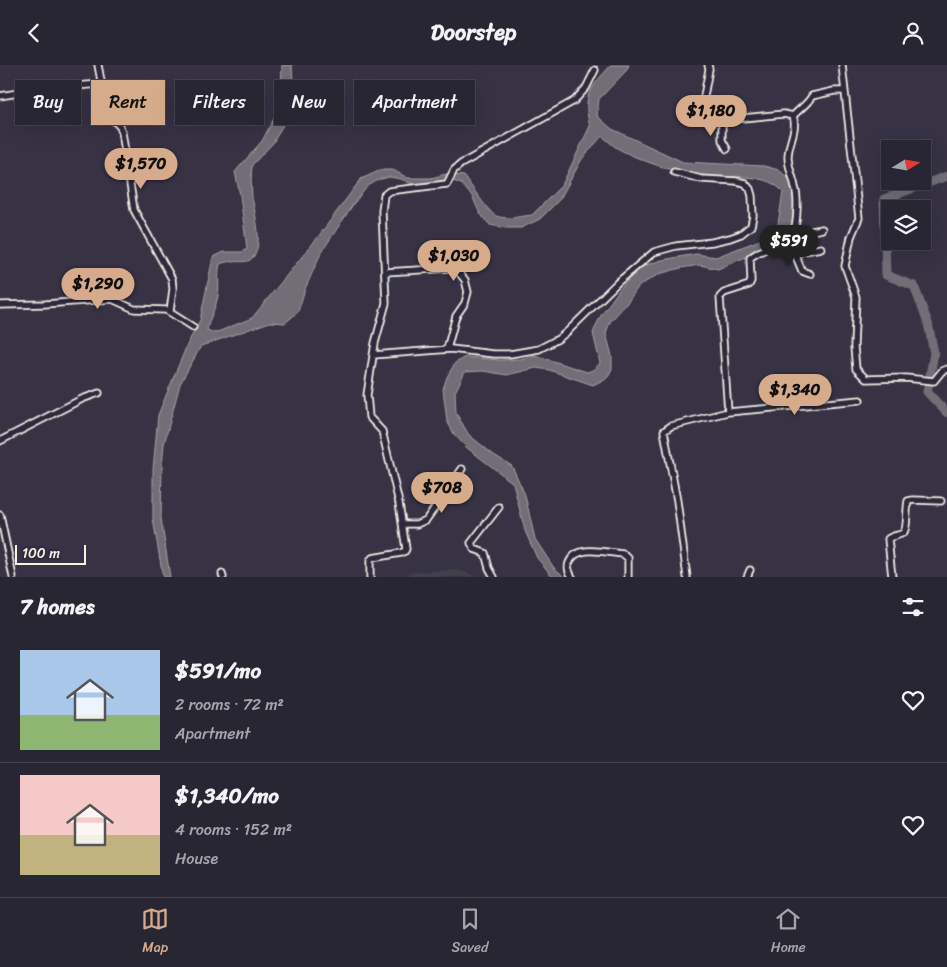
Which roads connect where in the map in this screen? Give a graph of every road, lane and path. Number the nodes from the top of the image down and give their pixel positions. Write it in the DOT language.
graph roads {
  1 [pos="98,65"];
  2 [pos="708,65"];
  3 [pos="842,65"];
  4 [pos="595,70"];
  5 [pos="100,80"];
  6 [pos="91,85"];
  7 [pos="844,91"];
  8 [pos="0,96"];
  9 [pos="794,116"];
  10 [pos="722,119"];
  11 [pos="118,125"];
  12 [pos="727,149"];
  13 [pos="674,172"];
  14 [pos="822,229"];
  15 [pos="789,236"];
  16 [pos="821,248"];
  17 [pos="795,253"];
  18 [pos="385,272"];
  19 [pos="810,274"];
  20 [pos="0,305"];
  21 [pos="170,311"];
  22 [pos="193,327"];
  23 [pos="447,349"];
  24 [pos="373,355"];
  25 [pos="947,369"];
  26 [pos="98,393"];
  27 [pos="860,400"];
  28 [pos="728,412"];
  29 [pos="0,441"];
  30 [pos="462,469"];
  31 [pos="941,501"];
  32 [pos="499,507"];
  33 [pos="0,515"];
  34 [pos="403,524"];
  35 [pos="750,570"];
  36 [pos="13,577"];
  37 [pos="370,577"];
  38 [pos="494,577"];
  39 [pos="572,577"];
  40 [pos="628,577"];
  41 [pos="687,577"];
  42 [pos="747,577"];
  43 [pos="892,577"];
  1 -- 5 [label="street"];
  2 -- 10 [label="street"];
  3 -- 7 [label="street"];
  4 -- 18 [label="street"];
  6 -- 8 [label="street"];
  7 -- 9 [label="street"];
  7 -- 25 [label="street"];
  9 -- 10 [label="street"];
  9 -- 15 [label="street"];
  10 -- 12 [label="street"];
  11 -- 21 [label="street"];
  13 -- 23 [label="street"];
  14 -- 15 [label="street"];
  15 -- 17 [label="street"];
  15 -- 28 [label="street"];
  16 -- 17 [label="street"];
  17 -- 19 [label="street"];
  18 -- 23 [label="street"];
  18 -- 24 [label="street"];
  20 -- 21 [label="street"];
  21 -- 22 [label="street"];
  23 -- 24 [label="street"];
  24 -- 34 [label="street"];
  26 -- 29 [label="street"];
  27 -- 28 [label="street"];
  28 -- 41 [label="street"];
  30 -- 34 [label="street"];
  31 -- 43 [label="street"];
  32 -- 38 [label="street"];
  33 -- 36 [label="street"];
  34 -- 37 [label="street"];
  35 -- 42 [label="street"];
  39 -- 40 [label="street"];
}
